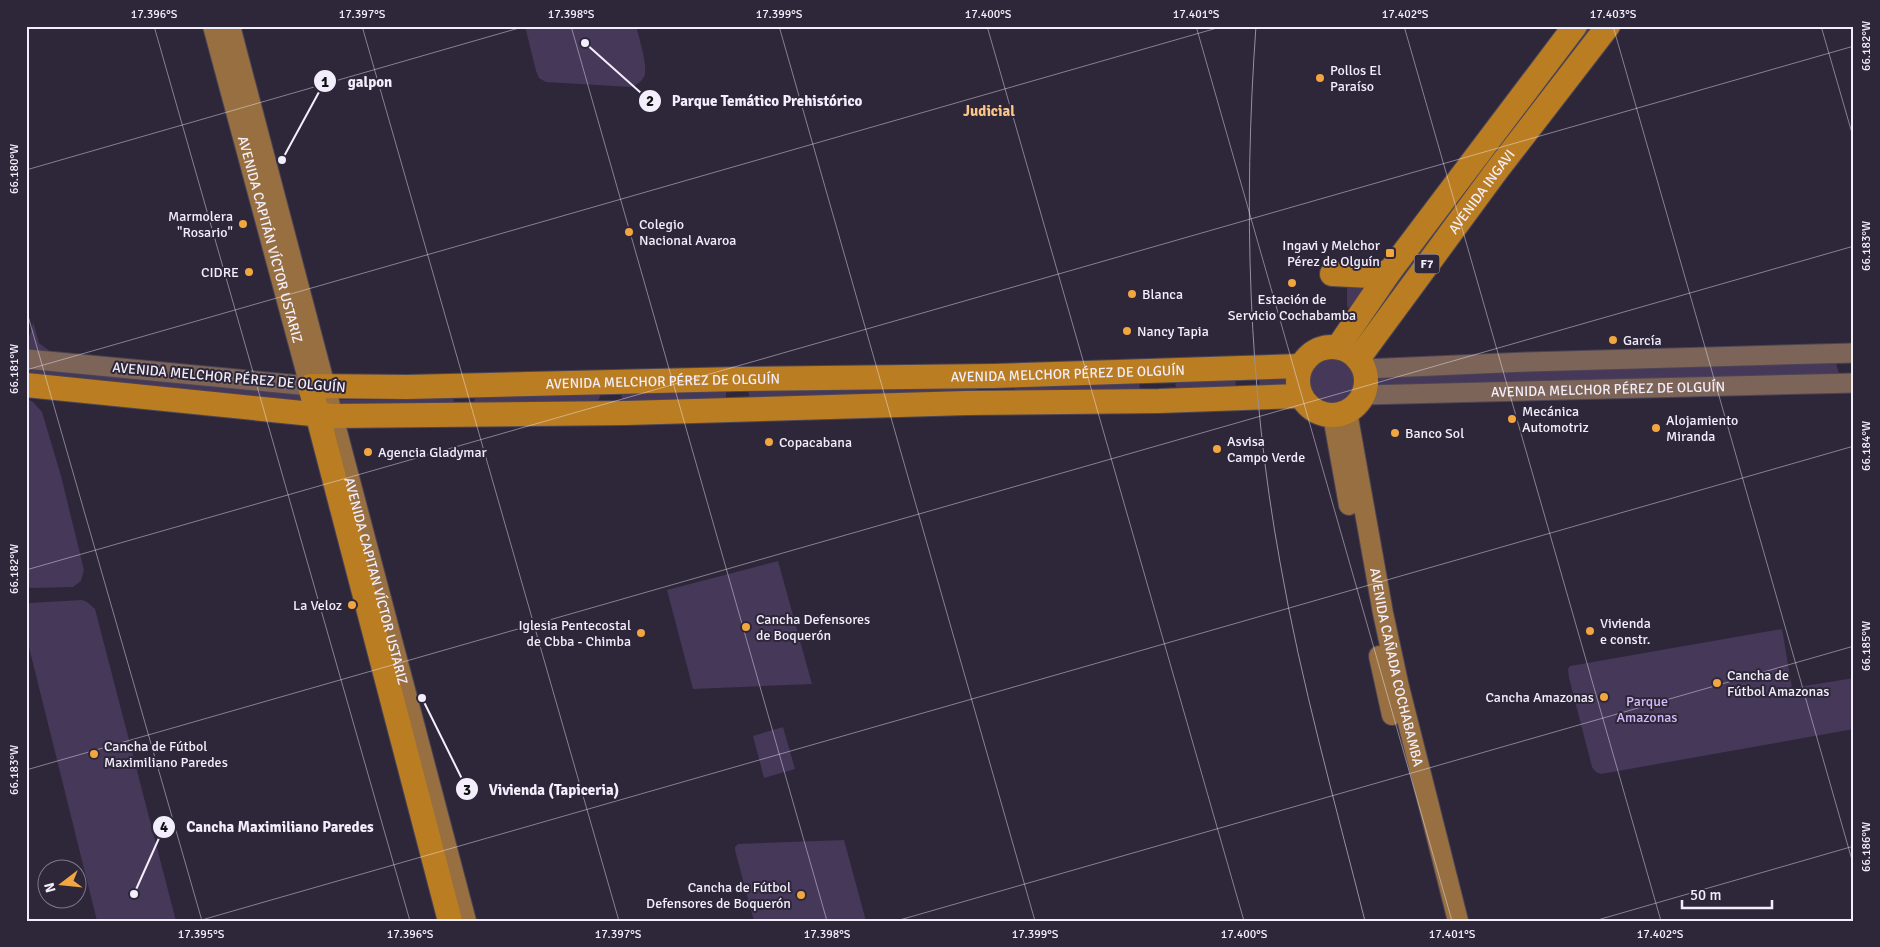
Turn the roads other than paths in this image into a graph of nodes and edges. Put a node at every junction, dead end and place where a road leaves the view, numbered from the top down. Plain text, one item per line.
1 (213, 26) edge
2 (230, 26) edge
3 (1575, 26) edge
4 (1608, 26) edge
5 (1390, 271) junction
6 (1332, 274) dead end
7 (1854, 353) edge
8 (26, 359) edge
9 (1353, 359) junction
10 (1301, 366) junction
11 (1854, 383) edge
12 (26, 386) edge
13 (317, 387) junction
14 (1363, 395) junction
15 (1301, 396) junction
16 (1340, 414) junction
17 (324, 415) junction
18 (326, 454) joint
19 (450, 921) edge
20 (466, 921) edge
21 (1445, 921) edge
22 (1458, 921) edge

1 - 13 main road, AVENIDA CAPITÁN VÍCTOR USTARIZ
2 - 13 main road, AVENIDA CAPITÁN VÍCTOR USTARIZ
3 - 5 highway, AVENIDA INGAVI
4 - 9 highway, AVENIDA INGAVI / F7
5 - 6 highway
5 - 9 highway, AVENIDA INGAVI
7 - 9 street, AVENIDA MELCHOR PÉREZ DE OLGUÍN
8 - 13 street, AVENIDA MELCHOR PÉREZ DE OLGUÍN
9 - 10 highway
9 - 14 highway
10 - 13 highway, AVENIDA MELCHOR PÉREZ DE OLGUÍN
10 - 15 highway
11 - 14 street, AVENIDA MELCHOR PÉREZ DE OLGUÍN
12 - 17 highway, AVENIDA MELCHOR PÉREZ DE OLGUÍN
13 - 17 highway, AVENIDA CAPITÁN VÍCTOR USTARIZ
14 - 16 highway
15 - 16 highway
15 - 17 highway, AVENIDA MELCHOR PÉREZ DE OLGUÍN
16 - 21 main road, AVENIDA CAÑADA COCHABAMBA
16 - 22 main road, AVENIDA CAÑADA COCHABAMBA
17 - 18 highway, AVENIDA CAPITÁN VÍCTOR USTARIZ
17 - 20 main road, AVENIDA CAPITAN VÍCTOR USTARIZ
18 - 19 highway, AVENIDA CAPITAN VÍCTOR USTARIZ

